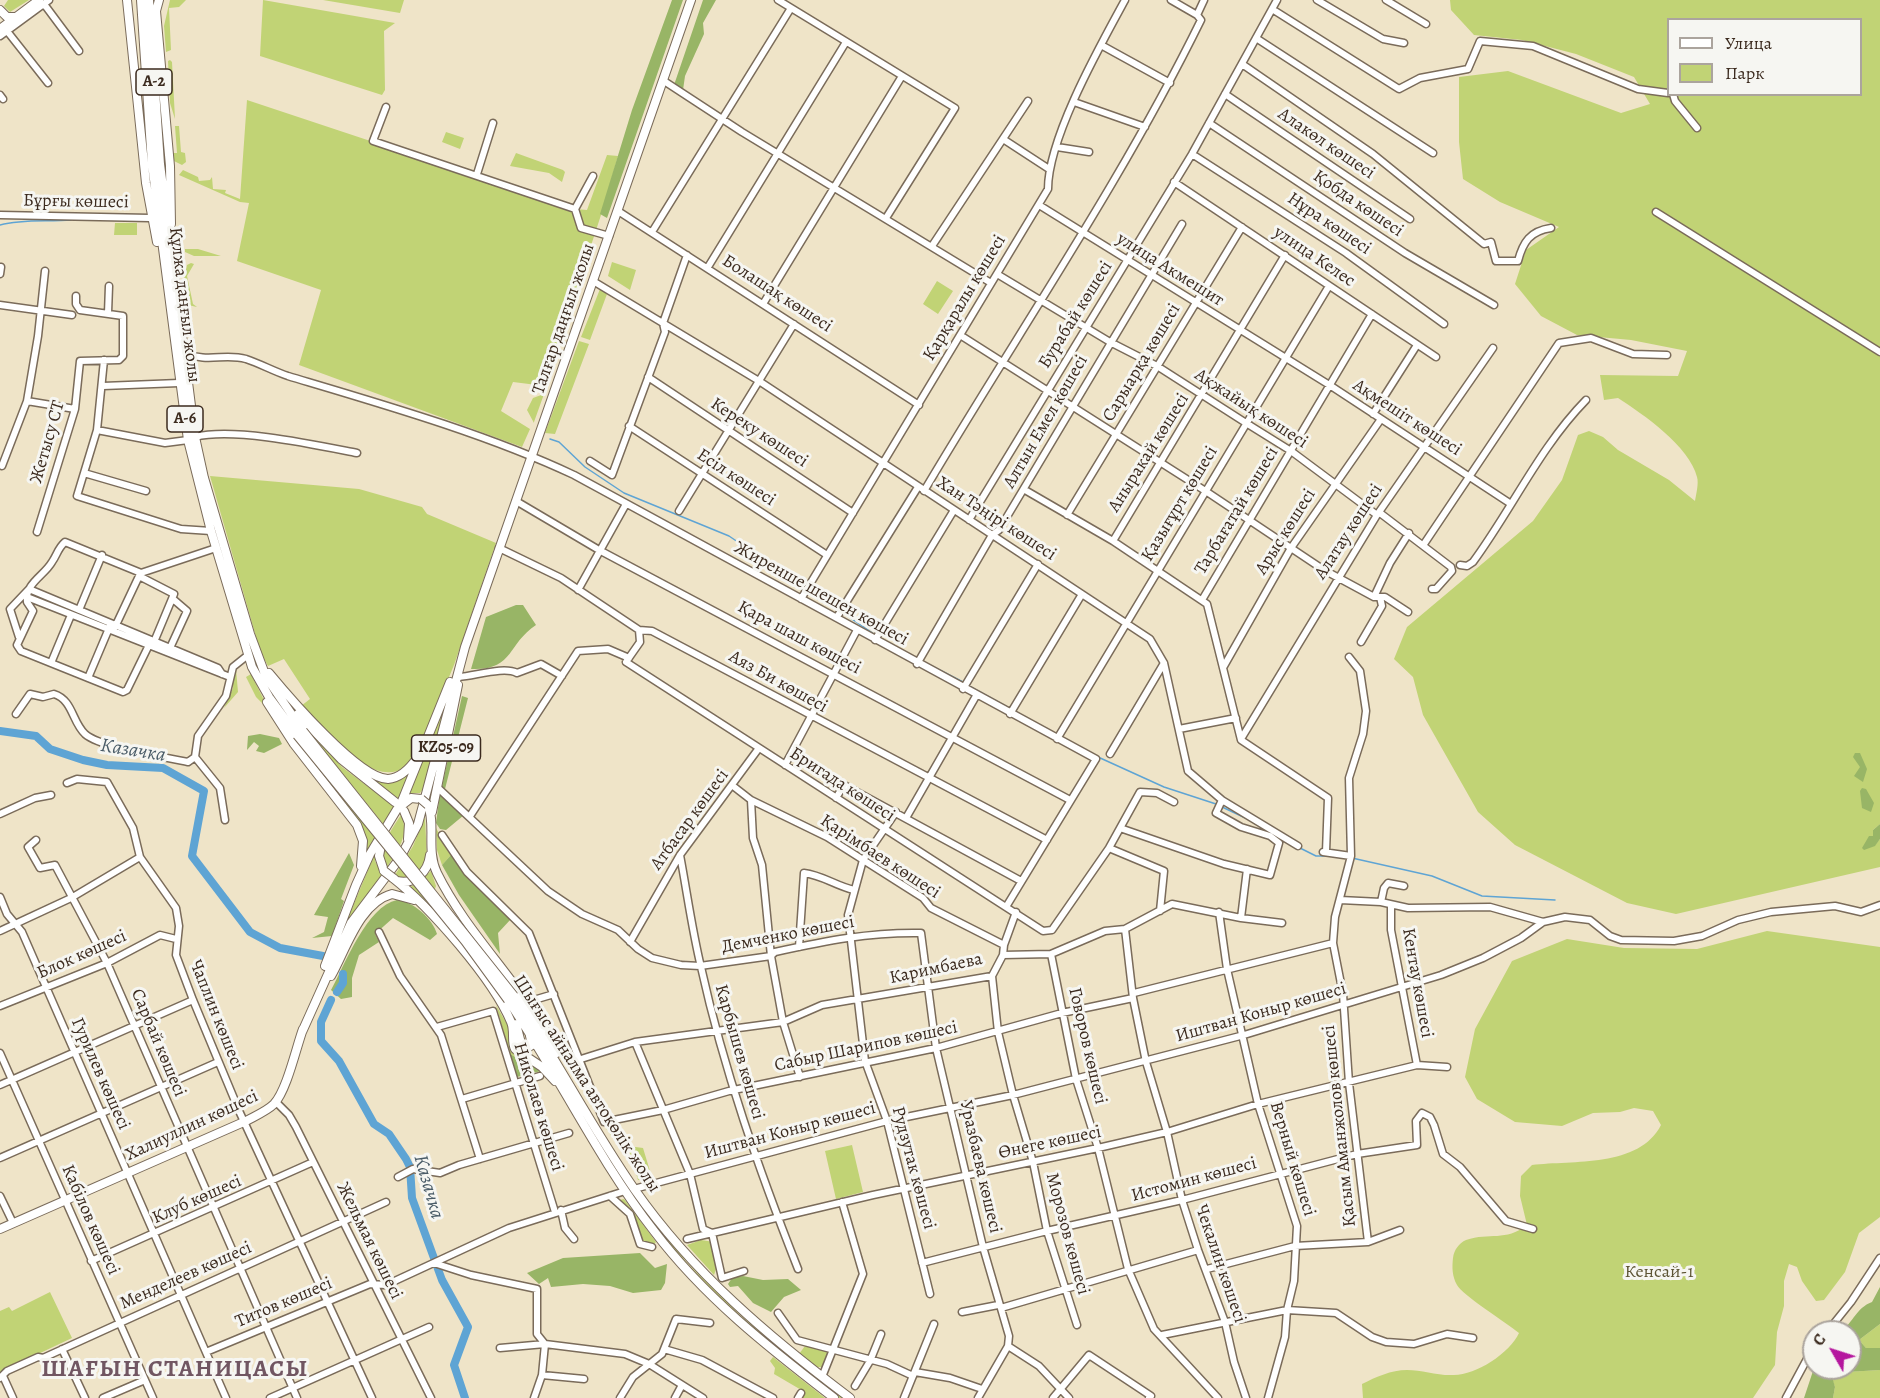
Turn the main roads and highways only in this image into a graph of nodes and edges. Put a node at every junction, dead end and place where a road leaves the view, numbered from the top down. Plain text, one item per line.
1 (141, 0) edge
2 (149, 0) edge
3 (157, 0) edge
4 (691, 0) edge
5 (44, 1) edge
6 (128, 2) edge
7 (0, 10) edge
8 (19, 15) junction
9 (3, 30) edge
10 (156, 164) junction
11 (168, 266) junction
12 (191, 438) junction
13 (465, 647) junction
14 (255, 649) junction
15 (252, 667) junction
16 (269, 673) junction
17 (300, 733) junction
18 (429, 736) junction
19 (398, 801) junction
20 (400, 811) junction
21 (430, 819) junction
22 (387, 828) junction
23 (431, 852) junction
24 (437, 872) junction
25 (391, 875) junction
26 (356, 885) junction
27 (423, 906) junction
28 (511, 998) junction
29 (315, 1002) junction
30 (527, 1028) junction
31 (302, 1032) junction
32 (568, 1079) junction
33 (575, 1109) junction
34 (0, 1229) edge
35 (834, 1398) edge
36 (850, 1398) edge

1 - 10 main road, Құлжа даңғыл жолы
2 - 10 main road, Құлжа даңғыл жолы / A-2
3 - 11 main road
4 - 13 main road, Талғар даңғыл жолы / KZ05-09
5 - 8 main road
6 - 11 main road
7 - 8 main road
8 - 9 main road
10 - 11 main road, Құлжа даңғыл жолы / A-6
11 - 12 main road, Құлжа даңғыл жолы / A-6
11 - 12 main road, Құлжа даңғыл жолы / A-6
12 - 14 main road, Құлжа даңғыл жолы / A-6
12 - 15 main road, Құлжа даңғыл жолы / A-6
13 - 18 main road, KZ05-09
13 - 21 main road, KZ05-09
13 - 25 main road
14 - 16 main road
14 - 17 main road, Құлжа даңғыл жолы / A-6
15 - 17 main road, Құлжа даңғыл жолы / A-6
15 - 26 main road
16 - 18 main road
16 - 19 main road
17 - 28 main road, Шығыс айналма автокөлік жолы / A-6, bridge
18 - 19 main road, KZ05-09
19 - 20 main road
20 - 21 main road
20 - 22 main road
20 - 25 main road
21 - 23 main road
22 - 25 main road
22 - 26 main road
23 - 24 main road
23 - 25 main road
24 - 30 main road
24 - 32 main road
25 - 27 main road
25 - 29 main road
26 - 31 main road, Халиуллин көшесі
27 - 29 main road
27 - 33 main road
28 - 30 main road, Шығыс айналма автокөлік жолы
28 - 32 main road, Шығыс айналма автокөлік жолы
29 - 31 main road
30 - 33 main road, Шығыс айналма автокөлік жолы
31 - 34 main road, Халиуллин көшесі
32 - 36 main road, Шығыс айналма автокөлік жолы
33 - 35 main road, Шығыс айналма автокөлік жолы

